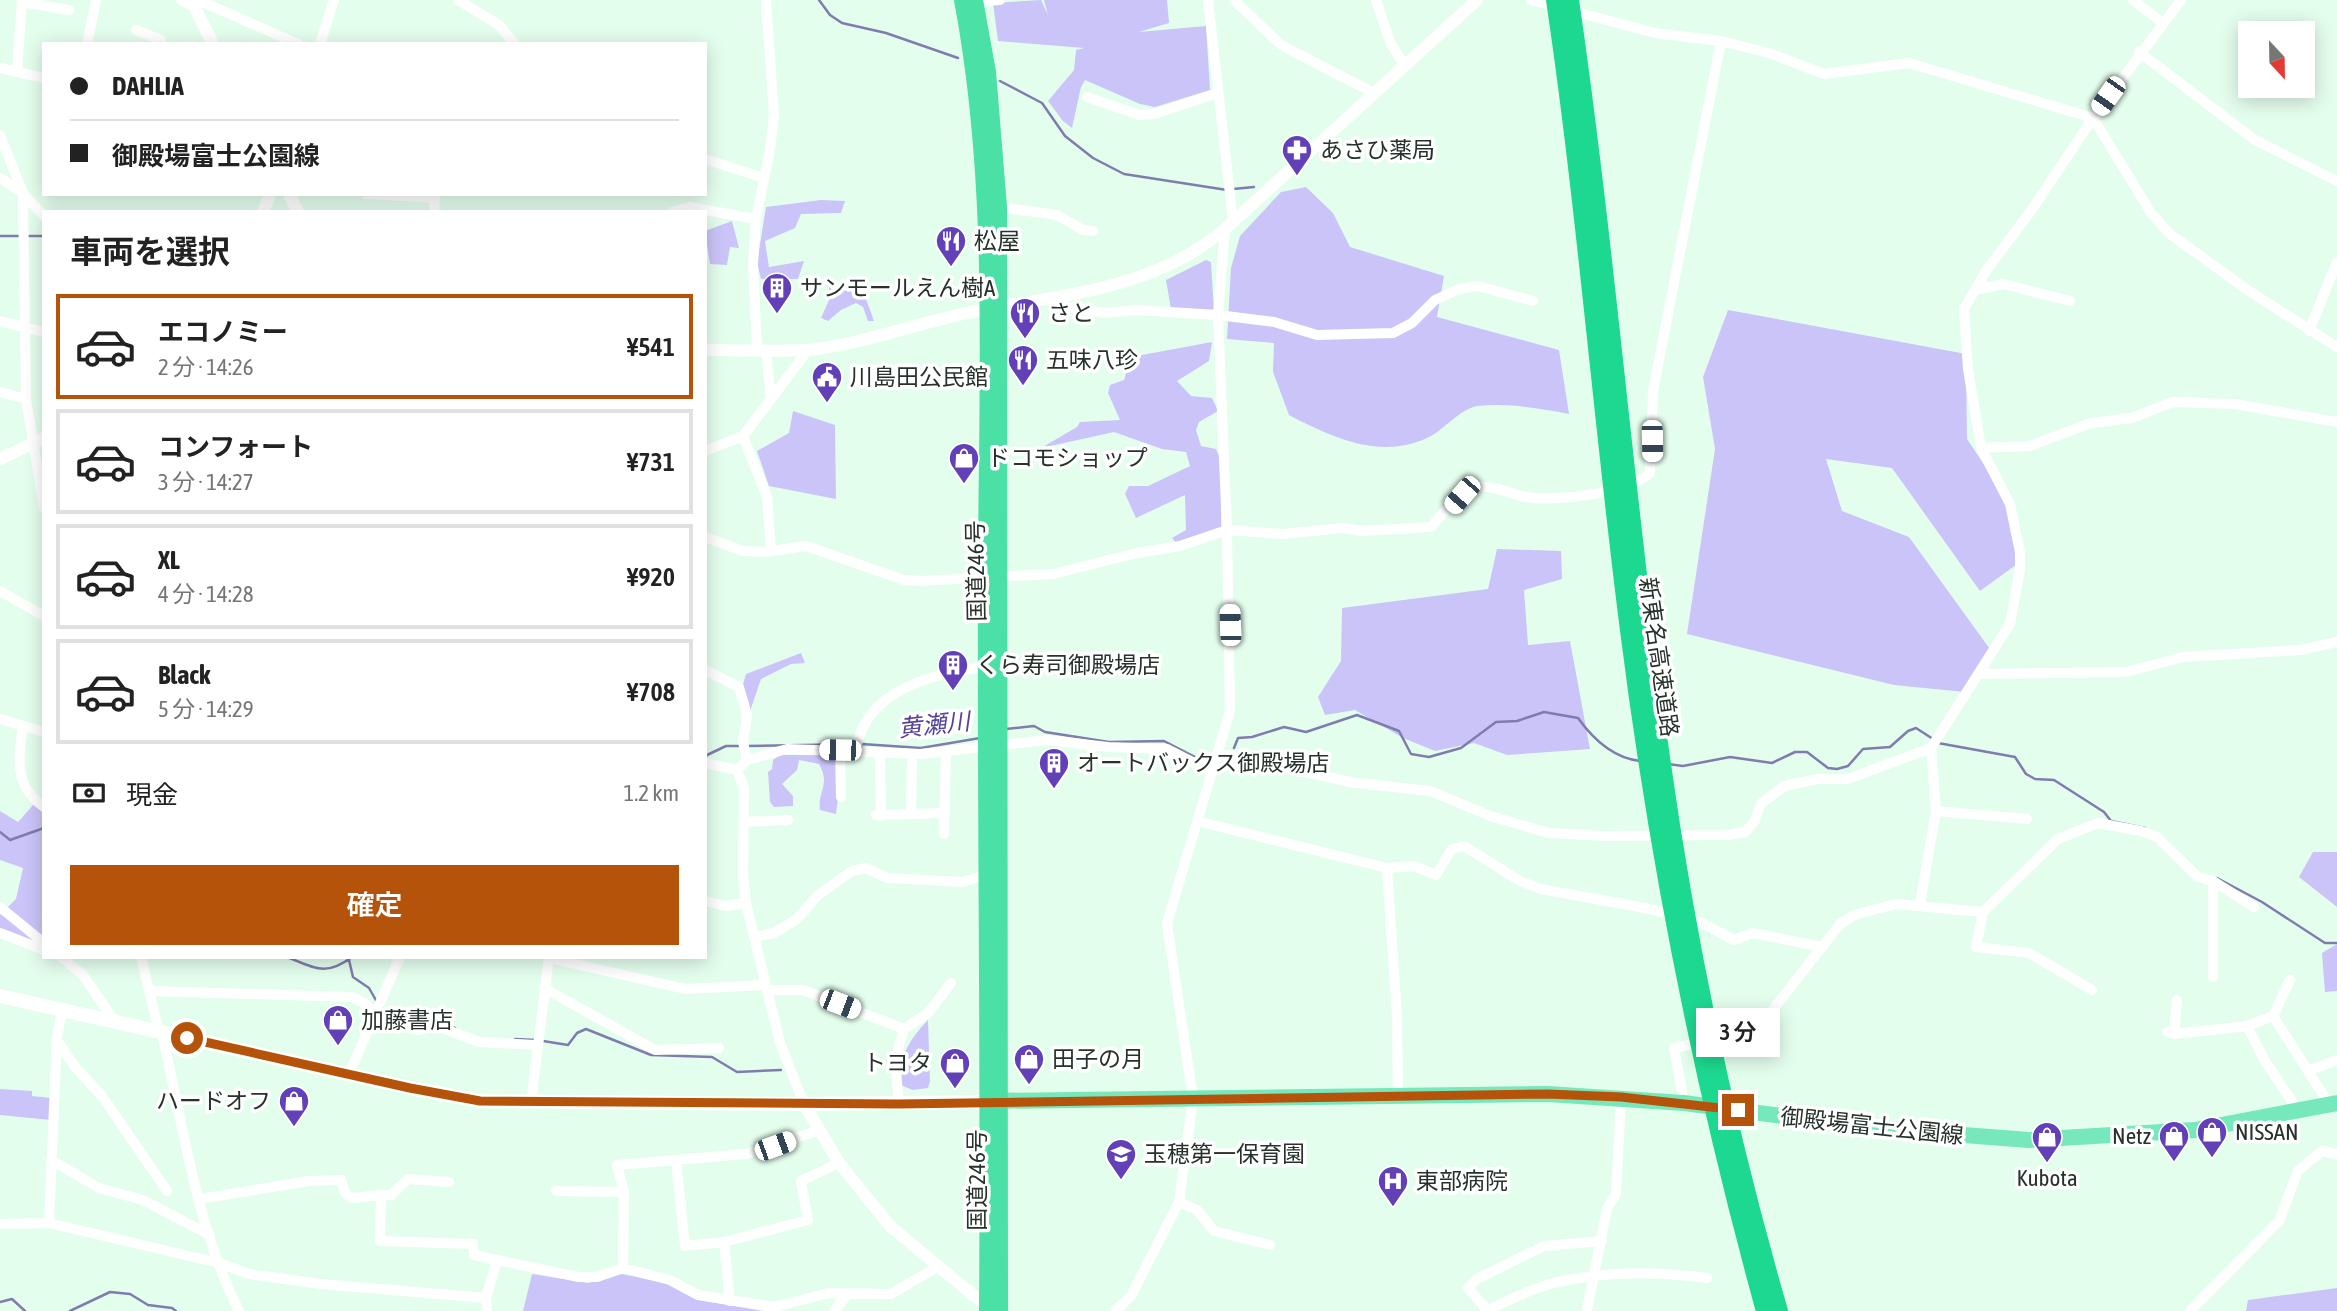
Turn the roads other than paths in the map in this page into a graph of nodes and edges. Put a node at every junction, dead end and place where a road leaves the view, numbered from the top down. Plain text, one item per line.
1 (96, 0) edge
2 (181, 0) edge
3 (334, 0) edge
4 (458, 0) edge
5 (766, 0) edge
6 (1000, 0) edge
7 (1208, 0) edge
8 (1234, 0) edge
9 (1376, 0) edge
10 (1477, 0) edge
11 (1531, 0) edge
12 (1555, 0) edge
13 (1570, 0) edge
14 (2133, 0) edge
15 (2181, 0) edge
16 (971, 1) edge
17 (195, 2) edge
18 (69, 10) dead end
19 (2163, 23) junction
20 (135, 30) dead end
21 (1721, 41) junction
22 (87, 42) edge
23 (160, 42) edge
24 (212, 42) edge
25 (293, 42) edge
26 (321, 42) edge
27 (513, 42) edge
28 (2139, 52) junction
29 (1404, 65) junction
30 (0, 68) edge
31 (17, 71) junction
32 (42, 77) edge
33 (1218, 93) junction
34 (1374, 93) junction
35 (1087, 97) dead end
36 (2093, 118) junction
37 (0, 135) edge
38 (707, 160) edge
39 (0, 178) edge
40 (765, 178) junction
41 (2337, 181) edge
42 (23, 193) junction
43 (999, 207) junction
44 (679, 210) edge
45 (706, 210) edge
46 (707, 210) edge
47 (42, 214) edge
48 (755, 219) junction
49 (1229, 225) junction
50 (1093, 231) dead end
51 (2337, 262) edge
52 (1975, 290) junction
53 (1061, 298) junction
54 (1533, 301) dead end
55 (2070, 302) dead end
56 (994, 308) junction
57 (1218, 315) junction
58 (0, 321) edge
59 (26, 328) junction
60 (2309, 331) junction
61 (42, 332) edge
62 (2337, 347) edge
63 (707, 350) edge
64 (761, 350) junction
65 (808, 350) junction
66 (0, 392) edge
67 (26, 398) junction
68 (771, 398) junction
69 (2337, 422) edge
70 (743, 436) junction
71 (38, 441) edge
72 (1981, 448) junction
73 (707, 450) edge
74 (0, 459) edge
75 (42, 486) edge
76 (1227, 530) junction
77 (707, 538) edge
78 (771, 549) junction
79 (993, 578) junction
80 (0, 591) edge
81 (42, 614) edge
82 (2337, 642) edge
83 (985, 667) junction
84 (707, 671) edge
85 (1981, 674) junction
86 (0, 719) edge
87 (23, 726) junction
88 (993, 728) junction
89 (42, 731) edge
90 (857, 746) junction
91 (1931, 748) junction
92 (840, 750) junction
93 (880, 752) junction
94 (946, 752) junction
95 (994, 752) junction
96 (1218, 753) junction
97 (746, 758) junction
98 (912, 762) dead end
99 (707, 763) edge
100 (737, 770) junction
101 (1212, 772) junction
102 (841, 797) dead end
103 (42, 806) edge
104 (1936, 811) junction
105 (945, 813) junction
106 (911, 814) junction
107 (2026, 819) dead end
108 (788, 820) dead end
109 (1198, 821) junction
110 (743, 822) junction
111 (944, 834) dead end
112 (1387, 867) junction
113 (988, 874) junction
114 (2213, 881) junction
115 (707, 901) edge
116 (746, 903) junction
117 (1920, 904) junction
118 (0, 907) edge
119 (2254, 907) dead end
120 (1983, 912) junction
121 (0, 933) edge
122 (754, 937) junction
123 (42, 941) edge
124 (1822, 947) junction
125 (42, 949) edge
126 (63, 959) edge
127 (141, 959) edge
128 (399, 959) edge
129 (549, 959) edge
130 (553, 959) edge
131 (2213, 977) dead end
132 (2290, 981) dead end
133 (951, 983) dead end
134 (767, 987) junction
135 (544, 988) junction
136 (2092, 990) dead end
137 (149, 991) junction
138 (1, 999) edge
139 (2177, 1000) dead end
140 (379, 1009) junction
141 (62, 1011) junction
142 (2273, 1016) junction
143 (115, 1023) junction
144 (2247, 1026) junction
145 (904, 1029) junction
146 (161, 1032) junction
147 (57, 1040) junction
148 (537, 1041) junction
149 (719, 1048) dead end
150 (2337, 1060) edge
151 (2308, 1071) junction
152 (349, 1074) junction
153 (1398, 1095) junction
154 (1621, 1097) junction
155 (1193, 1098) junction
156 (992, 1101) junction
157 (531, 1102) junction
158 (1684, 1103) junction
159 (2333, 1103) edge
160 (804, 1104) junction
161 (899, 1104) junction
162 (2299, 1112) junction
163 (820, 1130) junction
164 (2337, 1154) edge
165 (51, 1160) junction
166 (676, 1160) junction
167 (839, 1163) junction
168 (449, 1182) dead end
169 (167, 1191) dead end
170 (556, 1191) dead end
171 (624, 1192) junction
172 (381, 1195) junction
173 (200, 1199) junction
174 (1179, 1202) junction
175 (49, 1223) junction
176 (0, 1224) edge
177 (210, 1235) junction
178 (1602, 1241) junction
179 (724, 1242) junction
180 (1270, 1245) dead end
181 (497, 1260) junction
182 (219, 1263) junction
183 (939, 1266) junction
184 (623, 1268) junction
185 (1595, 1275) junction
186 (1707, 1278) dead end
187 (848, 1294) junction
188 (486, 1298) junction
189 (730, 1301) junction
190 (992, 1310) edge
191 (1486, 1310) edge
192 (1587, 1310) edge
193 (239, 1311) edge
194 (487, 1311) edge
195 (834, 1311) edge
196 (1115, 1311) edge
197 (1765, 1311) edge
198 (1779, 1311) edge
199 (2190, 1311) edge

1 - 22 street
2 - 17 street
3 - 26 street
4 - 27 street
5 - 40 street
6 - 16 street
7 - 33 street
8 - 34 street
9 - 29 street
10 - 29 street
11 - 21 street
12 - 197 highway, 新東名高速道路
13 - 198 highway, 新東名高速道路
14 - 19 street
15 - 19 street
16 - 43 highway, 国道246号
16 - 56 highway, 国道246号
17 - 24 street
17 - 25 street
18 - 31 street
19 - 28 street
20 - 23 street
21 - 36 street
21 - 76 street
28 - 36 street
28 - 41 street
29 - 34 street
30 - 31 street
31 - 32 street
33 - 35 street
33 - 49 street
34 - 49 street
36 - 52 street
36 - 60 street
37 - 42 street
38 - 40 street
39 - 42 street
40 - 48 street
42 - 47 street
42 - 59 street
43 - 50 street
43 - 56 highway, 国道246号
44 - 45 street
46 - 48 street
48 - 64 street
49 - 53 street
49 - 57 street
51 - 60 street
52 - 55 street
52 - 72 street
53 - 56 street
53 - 57 street
54 - 57 street
56 - 65 street
56 - 79 highway, 国道246号
57 - 76 street
58 - 59 street
59 - 61 street
59 - 67 street
60 - 62 street
63 - 64 street
64 - 65 street
64 - 68 street
65 - 68 street
66 - 67 street
67 - 71 street
68 - 70 street
69 - 72 street
70 - 73 street
70 - 78 street
71 - 74 street
71 - 75 street
72 - 85 street
76 - 79 street
76 - 96 street
77 - 78 street
78 - 79 street
79 - 83 highway, 国道246号
79 - 88 highway, 国道246号
80 - 81 street
82 - 85 street
83 - 88 highway, 国道246号
83 - 90 street
84 - 97 street
85 - 91 street
86 - 87 street
87 - 89 street
87 - 103 street
88 - 95 highway, 国道246号
90 - 92 street
90 - 93 street
91 - 96 street
91 - 104 street
92 - 97 street
92 - 102 street
93 - 94 street
93 - 106 street
94 - 101 street
94 - 105 street
95 - 113 highway, 国道246号
95 - 156 highway, 国道246号
96 - 101 street
97 - 100 street
98 - 106 street
99 - 100 street
100 - 110 street
101 - 109 street
104 - 107 street
104 - 117 street
105 - 106 street
105 - 111 street
108 - 110 street
109 - 112 street
109 - 155 street
110 - 116 street
112 - 124 street
112 - 153 street
113 - 122 street
113 - 156 highway, 国道246号
114 - 119 street
114 - 120 street
114 - 131 street
115 - 116 street
116 - 122 street
117 - 120 street
117 - 124 street
118 - 123 street
120 - 136 street
121 - 125 street
122 - 134 street
124 - 158 street
126 - 143 street
127 - 137 street
128 - 140 street
129 - 135 street
130 - 134 street
132 - 142 street
133 - 145 street
134 - 145 street
134 - 160 street
135 - 148 street
135 - 149 street
137 - 140 street
137 - 146 street
138 - 141 main road
139 - 144 street
140 - 148 street
140 - 152 street
141 - 143 main road
141 - 147 street
142 - 144 street
142 - 151 street
143 - 146 main road
144 - 162 street
145 - 161 street
146 - 152 main road
146 - 173 street
147 - 165 street
147 - 169 street
148 - 157 street
150 - 151 street
151 - 159 street
152 - 157 main road
153 - 154 main road, 御殿場富士公園線
153 - 155 main road, 御殿場富士公園線
154 - 158 main road, 御殿場富士公園線
154 - 178 street
155 - 156 main road, 御殿場富士公園線
155 - 174 street
156 - 161 main road
156 - 190 highway, 国道246号
157 - 160 main road
158 - 162 main road, 御殿場富士公園線
159 - 162 main road, 御殿場富士公園線
160 - 161 main road
160 - 163 street
163 - 166 street
163 - 167 street
164 - 199 street
165 - 175 street
165 - 177 street
166 - 171 street
166 - 179 street
167 - 179 street
167 - 183 street
168 - 172 street
170 - 171 street
171 - 184 street
172 - 173 street
172 - 181 street
173 - 177 street
174 - 180 street
174 - 196 street
175 - 176 street
175 - 182 street
177 - 182 street
178 - 185 street
178 - 191 street
179 - 189 street
181 - 184 street
181 - 188 street
182 - 188 street
182 - 193 street
183 - 187 street
183 - 190 street
184 - 189 street
185 - 186 street
185 - 191 street
185 - 192 street
187 - 189 street
187 - 195 street
188 - 194 street

